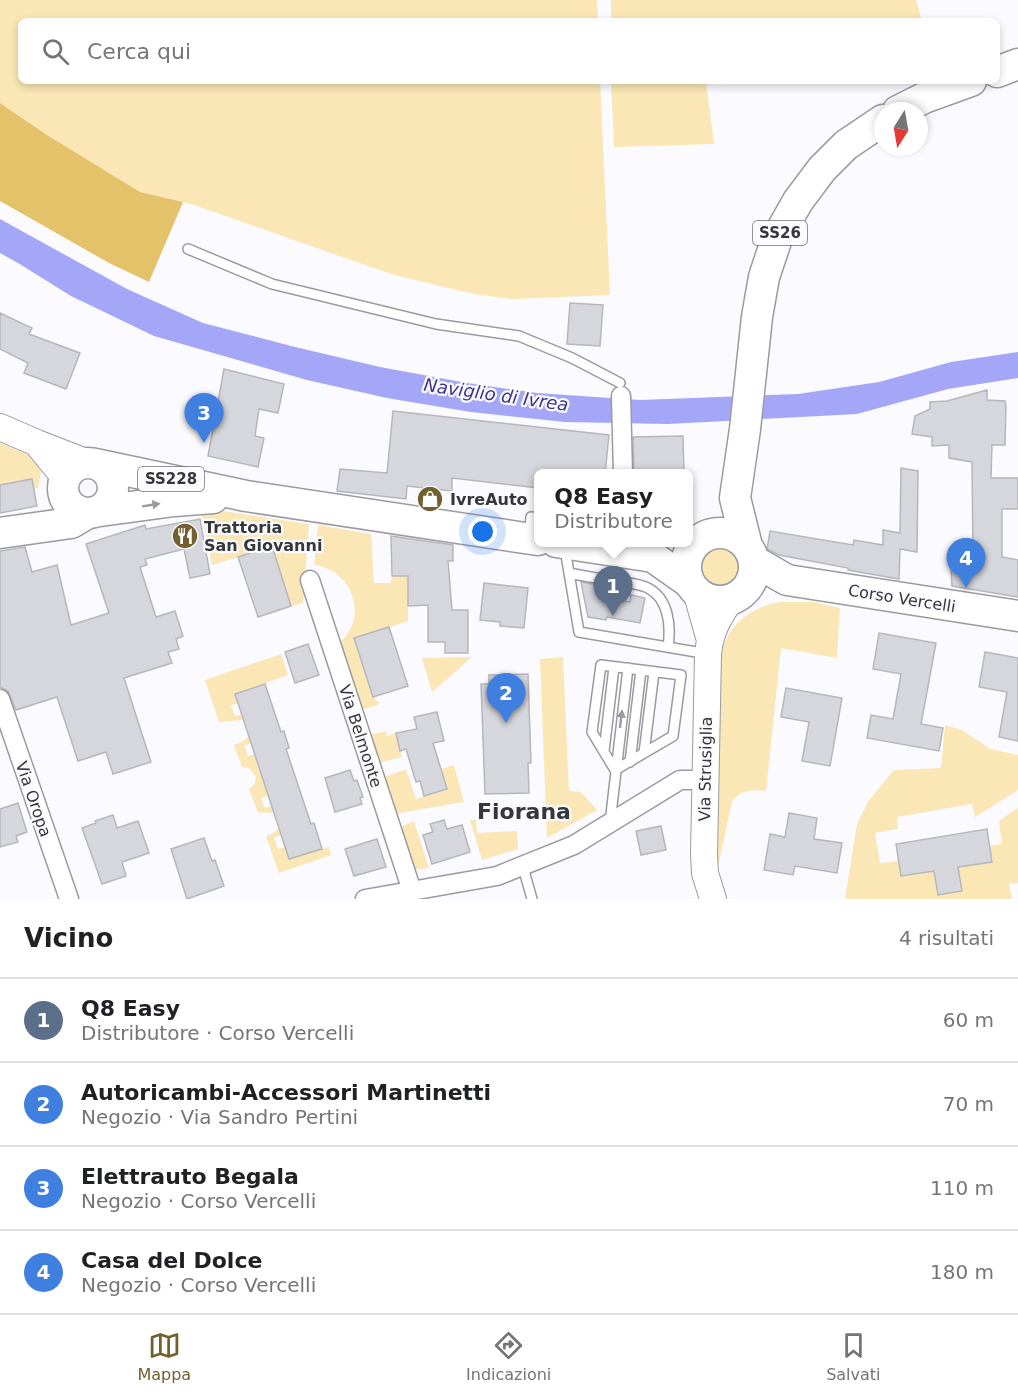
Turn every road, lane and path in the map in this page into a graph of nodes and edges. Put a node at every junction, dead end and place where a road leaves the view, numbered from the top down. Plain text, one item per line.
1 (1018, 64) edge
2 (1000, 71) edge
3 (963, 84) edge
4 (916, 102) edge
5 (874, 126) edge
6 (188, 249) dead end
7 (620, 389) joint
8 (0, 427) edge
9 (37, 443) junction
10 (93, 464) junction
11 (623, 469) edge
12 (64, 485) junction
13 (246, 496) junction
14 (735, 498) junction
15 (90, 512) junction
16 (36, 527) junction
17 (0, 533) edge
18 (534, 535) edge
19 (701, 539) junction
20 (693, 541) edge
21 (552, 547) edge
22 (584, 547) edge
23 (668, 547) edge
24 (750, 553) junction
25 (622, 558) edge
26 (569, 573) junction
27 (310, 580) dead end
28 (787, 580) junction
29 (693, 587) junction
30 (735, 597) junction
31 (1018, 616) edge
32 (708, 645) junction
33 (668, 647) junction
34 (614, 666) junction
35 (627, 668) junction
36 (641, 670) junction
37 (654, 672) junction
38 (0, 699) edge
39 (604, 751) junction
40 (644, 753) junction
41 (630, 762) junction
42 (615, 770) junction
43 (705, 780) junction
44 (610, 823) junction
45 (523, 867) junction
46 (412, 891) junction
47 (69, 899) edge
48 (365, 899) edge
49 (532, 899) edge
50 (713, 899) edge

1 - 2 main road
3 - 4 main road
5 - 14 main road, SS26
6 - 7 lane
7 - 11 street
8 - 9 main road
9 - 10 main road
9 - 12 main road
10 - 12 main road
10 - 13 main road, SS228
10 - 15 main road
12 - 15 main road
12 - 16 main road
15 -> 13 main road, SS228
13 - 18 main road, SS228
14 - 19 main road, SS26
14 - 24 main road, SS26
15 - 16 main road, SS228
16 - 17 main road, SS228
19 - 20 main road, SS228
19 - 24 main road
19 - 29 main road
21 - 26 lane
22 - 25 main road, SS228
23 - 25 main road, SS228
24 - 28 main road, Corso Vercelli
24 - 30 main road
25 - 26 lane
25 - 29 main road, SS228
25 - 33 lane
26 - 33 lane
27 - 46 street, Via Belmonte
28 - 30 main road, Corso Vercelli
28 - 31 main road, Corso Vercelli
29 - 30 main road
29 - 32 main road, Via Strusiglia
30 - 32 main road, Via Strusiglia
32 - 33 lane
32 - 43 main road, Via Strusiglia
34 - 35 lane
34 - 39 lane
34 - 39 lane
35 - 36 lane
42 -> 35 lane
36 - 37 lane
36 - 41 lane
37 - 40 lane
37 - 40 lane
38 - 47 street, Via Oropa
39 - 42 lane
40 - 41 lane
41 - 42 lane
42 - 44 lane
43 - 44 street
43 - 50 main road, Via Strusiglia
44 - 45 street
45 - 46 street
45 - 49 lane
46 - 48 street

